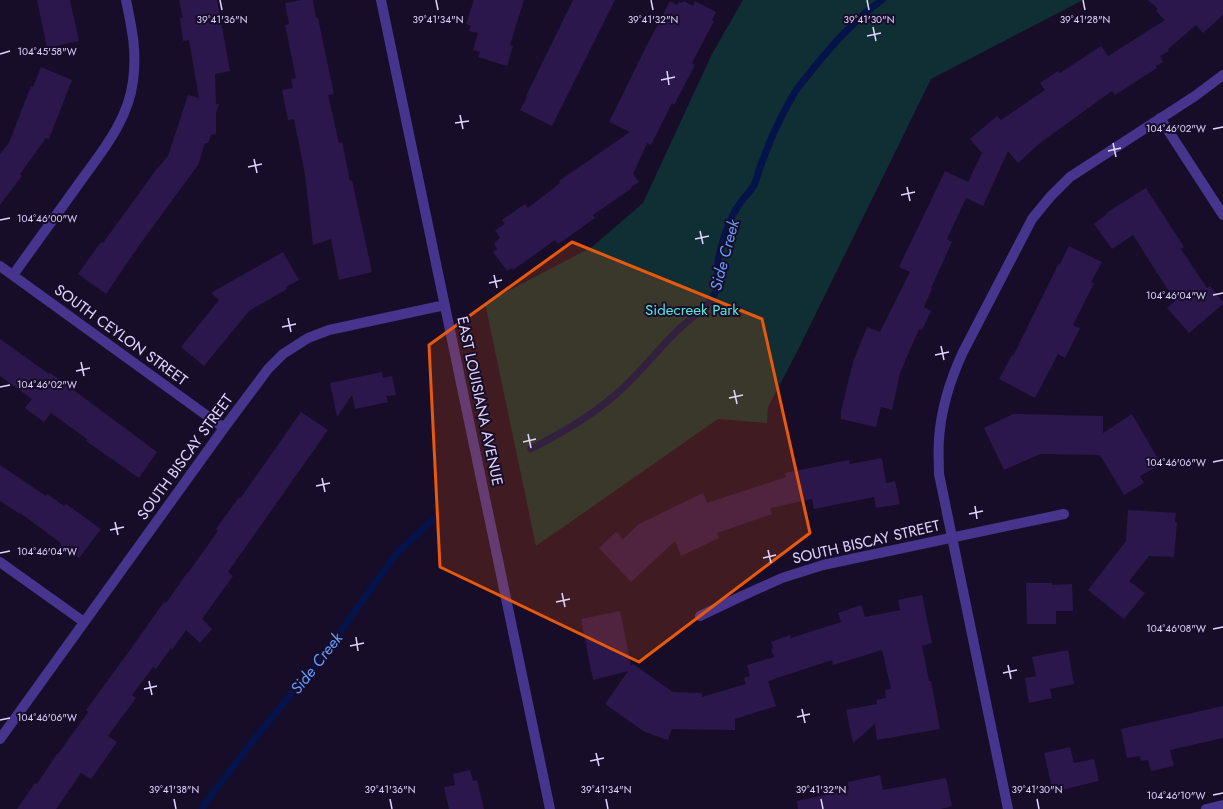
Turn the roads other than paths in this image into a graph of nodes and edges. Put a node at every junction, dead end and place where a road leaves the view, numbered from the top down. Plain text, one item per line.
1 (126, 0) edge
2 (381, 0) edge
3 (1223, 75) edge
4 (1160, 118) junction
5 (1223, 215) edge
6 (0, 266) edge
7 (13, 275) junction
8 (445, 305) junction
9 (224, 428) junction
10 (1064, 514) dead end
11 (952, 537) junction
12 (0, 562) edge
13 (700, 616) dead end
14 (84, 622) junction
15 (0, 739) edge
16 (1223, 806) edge
17 (550, 809) edge
18 (1008, 809) edge
19 (1206, 809) edge

1 - 7 street
2 - 8 street, EAST LOUISIANA AVENUE
3 - 4 street
4 - 5 street
4 - 11 street
6 - 7 street, SOUTH CEYLON STREET
7 - 9 street, SOUTH CEYLON STREET
8 - 9 street, SOUTH BISCAY STREET
8 - 17 street, EAST LOUISIANA AVENUE
9 - 14 street, SOUTH BISCAY STREET
10 - 11 street, SOUTH BISCAY STREET
11 - 13 street, SOUTH BISCAY STREET
11 - 18 street
12 - 14 street
14 - 15 street, SOUTH BISCAY STREET
16 - 19 street

